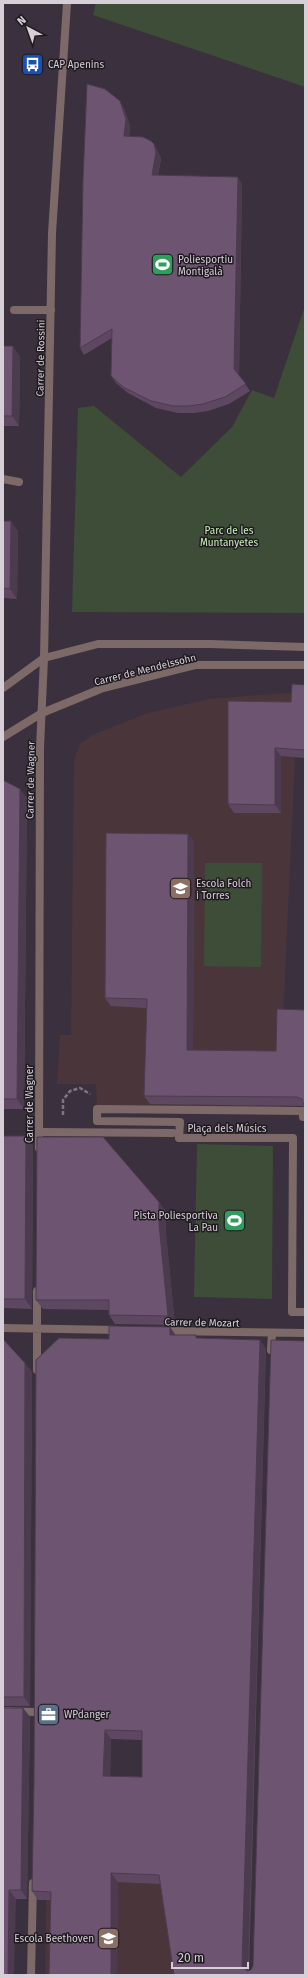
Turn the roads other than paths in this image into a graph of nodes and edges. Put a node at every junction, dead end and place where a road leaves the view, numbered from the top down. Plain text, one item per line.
1 (67, 3) edge
2 (14, 310) dead end
3 (51, 310) junction
4 (3, 479) edge
5 (19, 482) dead end
6 (305, 647) edge
7 (44, 658) junction
8 (305, 665) edge
9 (3, 688) edge
10 (42, 713) junction
11 (3, 737) edge
12 (305, 1117) edge
13 (39, 1132) junction
14 (173, 1133) dead end
15 (39, 1156) edge
16 (37, 1280) edge
17 (305, 1312) edge
18 (3, 1328) edge
19 (37, 1329) junction
20 (128, 1330) edge
21 (152, 1331) edge
22 (272, 1333) junction
23 (305, 1333) edge
24 (271, 1357) edge
25 (37, 1376) edge
26 (3, 1711) edge
27 (35, 1712) edge
28 (34, 1872) edge
29 (31, 1975) edge

1 - 3 street, Carrer de Rossini
2 - 3 street
3 - 7 street, Carrer de Rossini
4 - 5 street
6 - 7 street, Carrer de Mendelssohn
7 - 9 street
7 - 10 street, Carrer de Rossini
8 - 10 street, Carrer de Mendelssohn
10 - 11 street, Carrer de Mendelssohn
10 - 13 street, Carrer de Wagner
12 - 17 street, Plaça dels Músics
13 - 14 street
13 - 15 street, Carrer de Wagner
16 - 19 street
18 - 19 street
19 - 20 street
19 - 25 street
21 - 22 street, Carrer de Mozart
22 - 23 street, Carrer de Mozart
22 - 24 street
26 - 27 street
28 - 29 street

